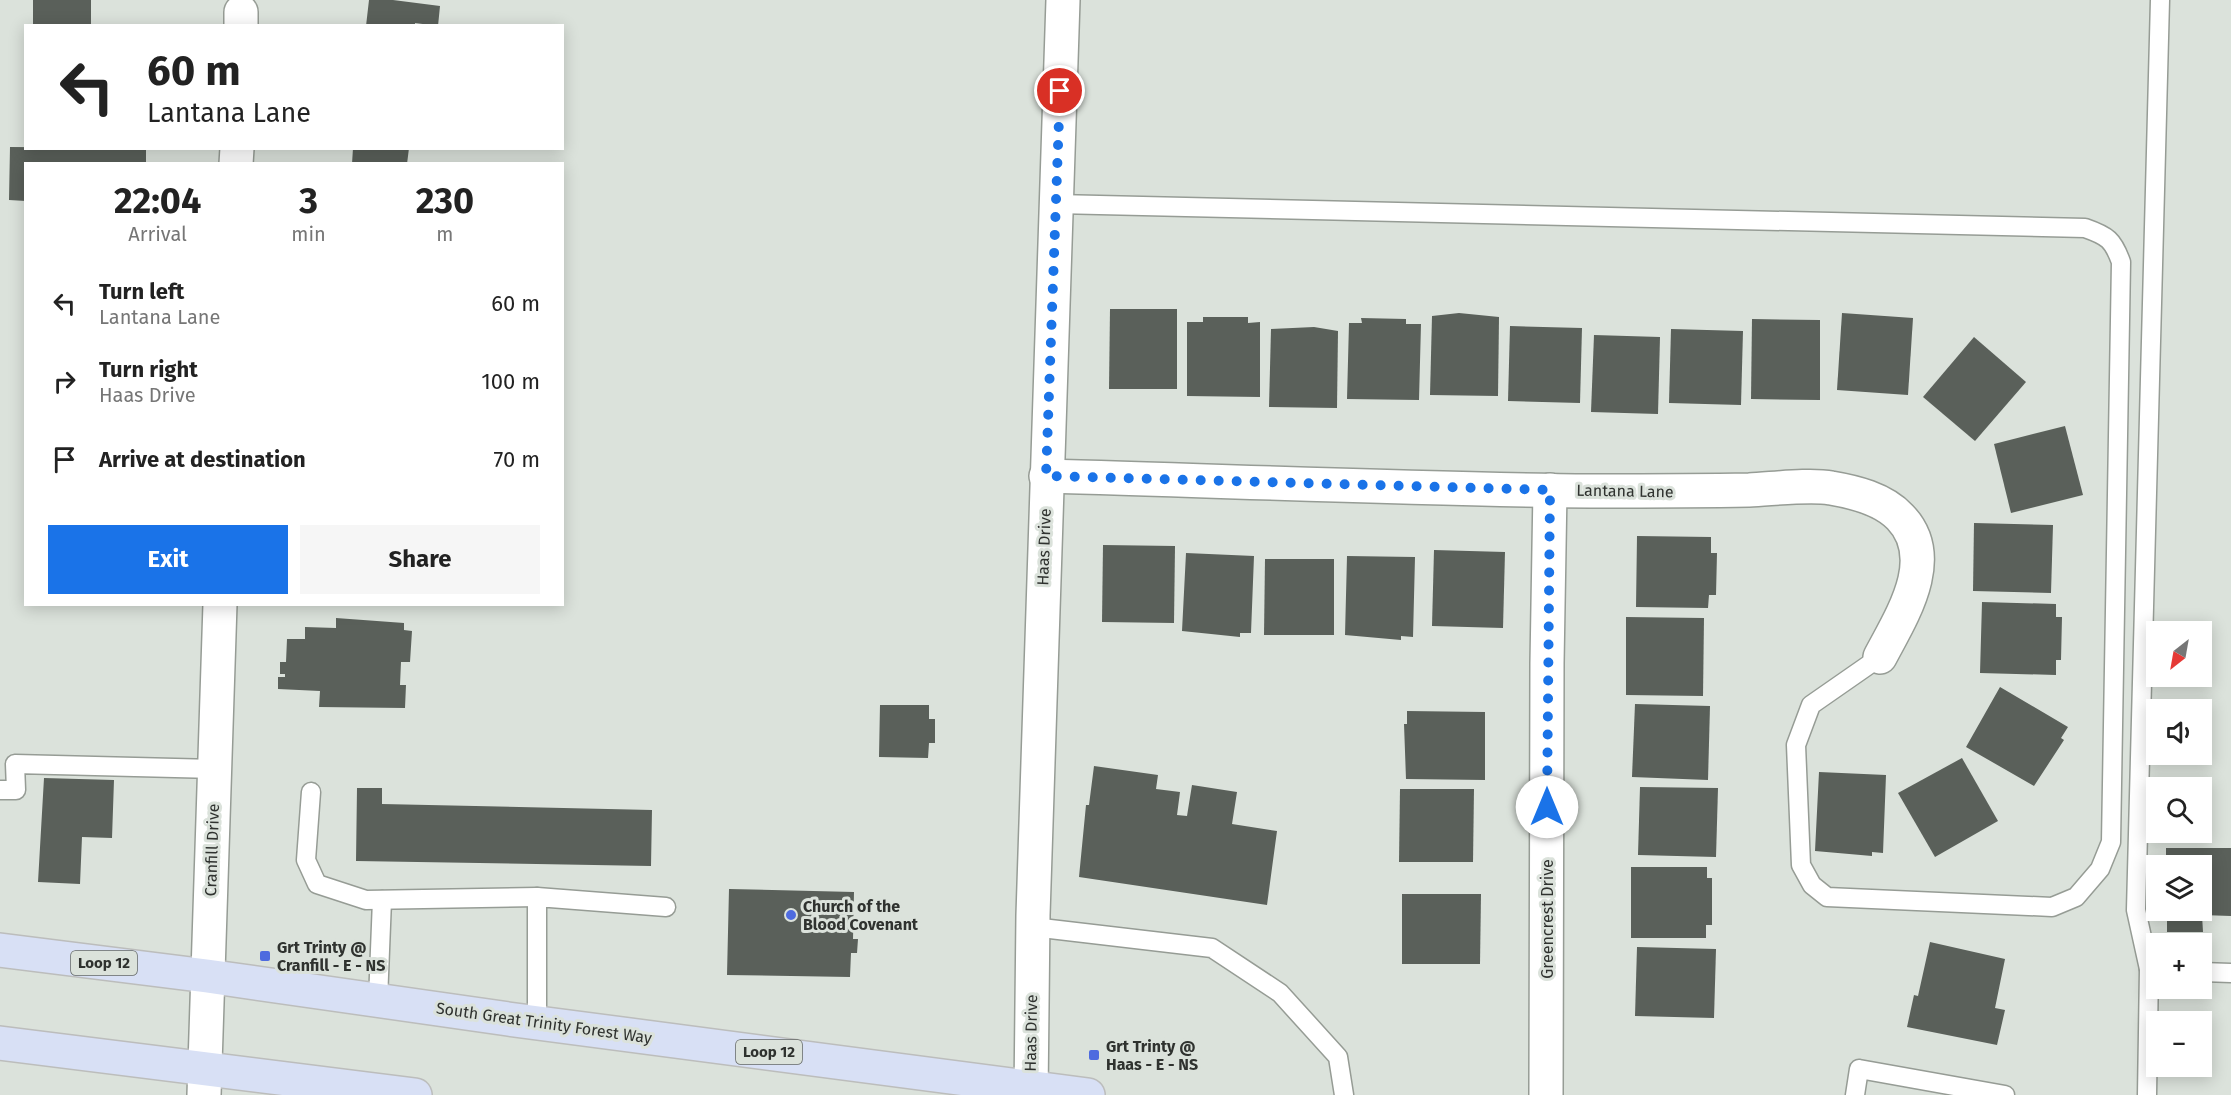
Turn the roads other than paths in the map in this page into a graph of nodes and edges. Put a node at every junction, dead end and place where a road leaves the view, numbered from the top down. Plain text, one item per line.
1 (1063, 0) edge
2 (2160, 0) edge
3 (1056, 204) junction
4 (1046, 476) junction
5 (1550, 490) junction
6 (220, 606) edge
7 (1880, 657) joint
8 (215, 768) junction
9 (0, 790) edge
10 (311, 792) dead end
11 (537, 897) junction
12 (382, 900) junction
13 (666, 907) dead end
14 (1033, 927) junction
15 (2146, 945) edge
16 (0, 950) edge
17 (2212, 972) edge
18 (2231, 973) edge
19 (207, 976) junction
20 (2152, 999) edge
21 (378, 1000) junction
22 (537, 1022) junction
23 (0, 1043) edge
24 (204, 1082) edge
25 (1030, 1091) edge
26 (415, 1095) edge
27 (1088, 1095) edge
28 (1344, 1095) edge
29 (1546, 1095) edge
30 (1855, 1095) edge
31 (2005, 1095) edge
32 (2147, 1095) edge

1 - 3 street, Haas Drive
2 - 15 lane
3 - 4 street, Haas Drive
3 - 7 lane
4 - 5 street, Lantana Lane
4 - 14 street, Haas Drive
5 - 7 street, Lantana Lane
5 - 29 street, Greencrest Drive
6 - 8 street, Cranfill Drive
8 - 9 lane
8 - 19 street, Cranfill Drive
10 - 12 lane
11 - 12 lane
11 - 13 lane
11 - 22 lane
12 - 21 lane
14 - 25 street, Haas Drive
14 - 28 lane
16 - 19 main road, South Great Trinity Forest Way / Loop 12
17 - 18 lane
19 - 21 main road, South Great Trinity Forest Way / Loop 12
19 - 24 street, Cranfill Drive
20 - 32 lane
21 - 22 main road, South Great Trinity Forest Way / Loop 12
22 - 25 main road, South Great Trinity Forest Way / Loop 12
23 - 24 main road
24 - 26 main road
25 - 27 main road, South Great Trinity Forest Way / Loop 12
30 - 31 lane

